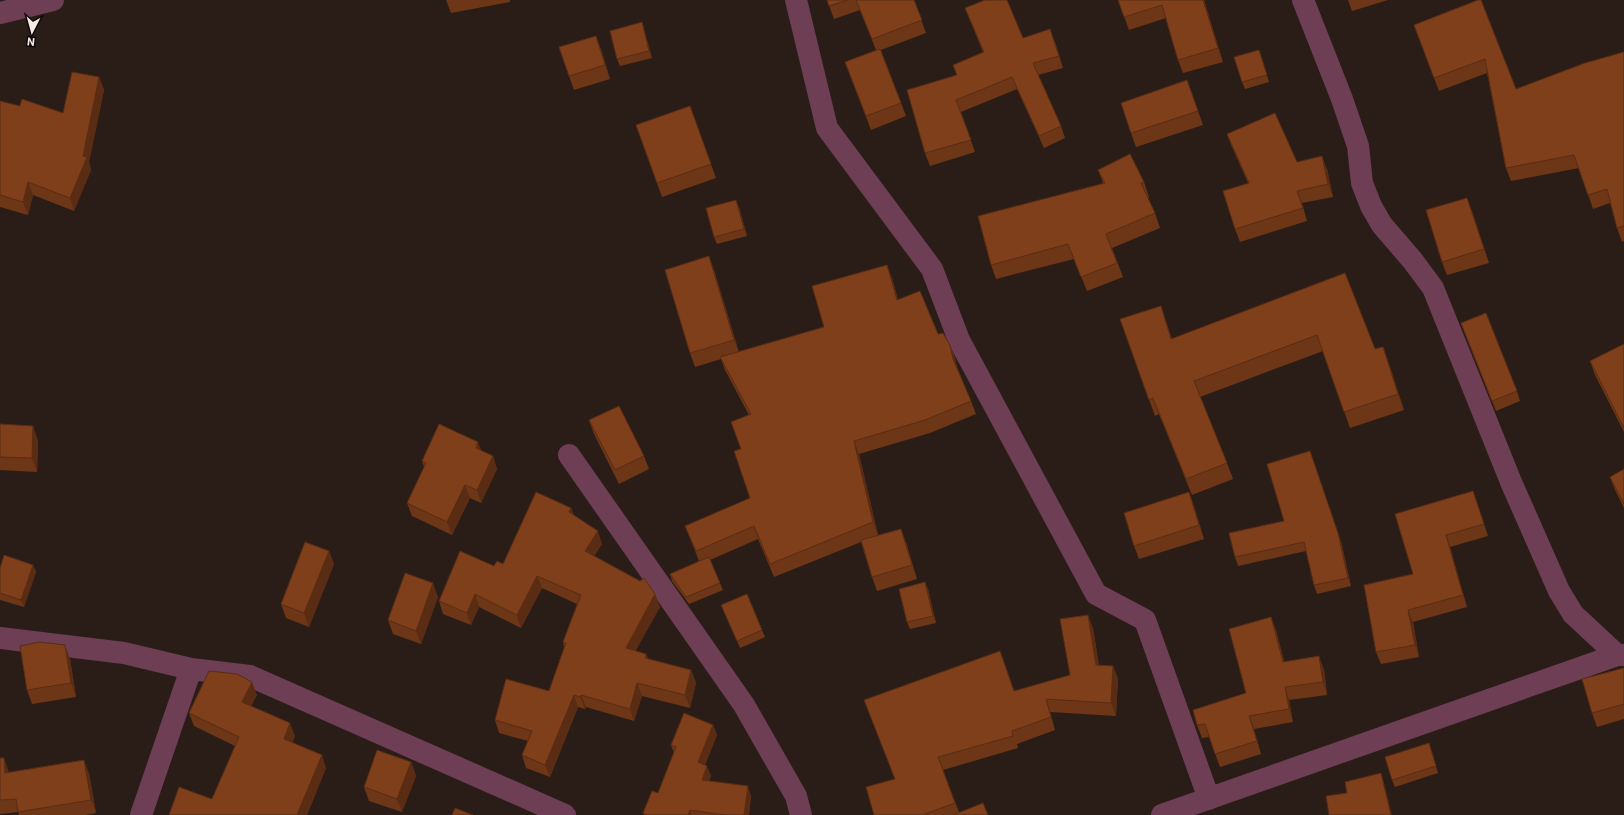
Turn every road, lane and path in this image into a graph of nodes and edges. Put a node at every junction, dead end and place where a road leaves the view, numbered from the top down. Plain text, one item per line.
1 (53, 0) edge
2 (796, 0) edge
3 (1302, 0) edge
4 (0, 13) edge
5 (569, 455) dead end
6 (0, 638) edge
7 (1621, 655) edge
8 (191, 669) junction
9 (1209, 799) junction
10 (141, 815) edge
11 (565, 815) edge
12 (801, 815) edge
13 (1162, 815) edge

1 - 4 street
2 - 9 street
3 - 7 street
5 - 12 street
6 - 8 street
7 - 9 street
8 - 10 street
8 - 11 street
9 - 13 street

